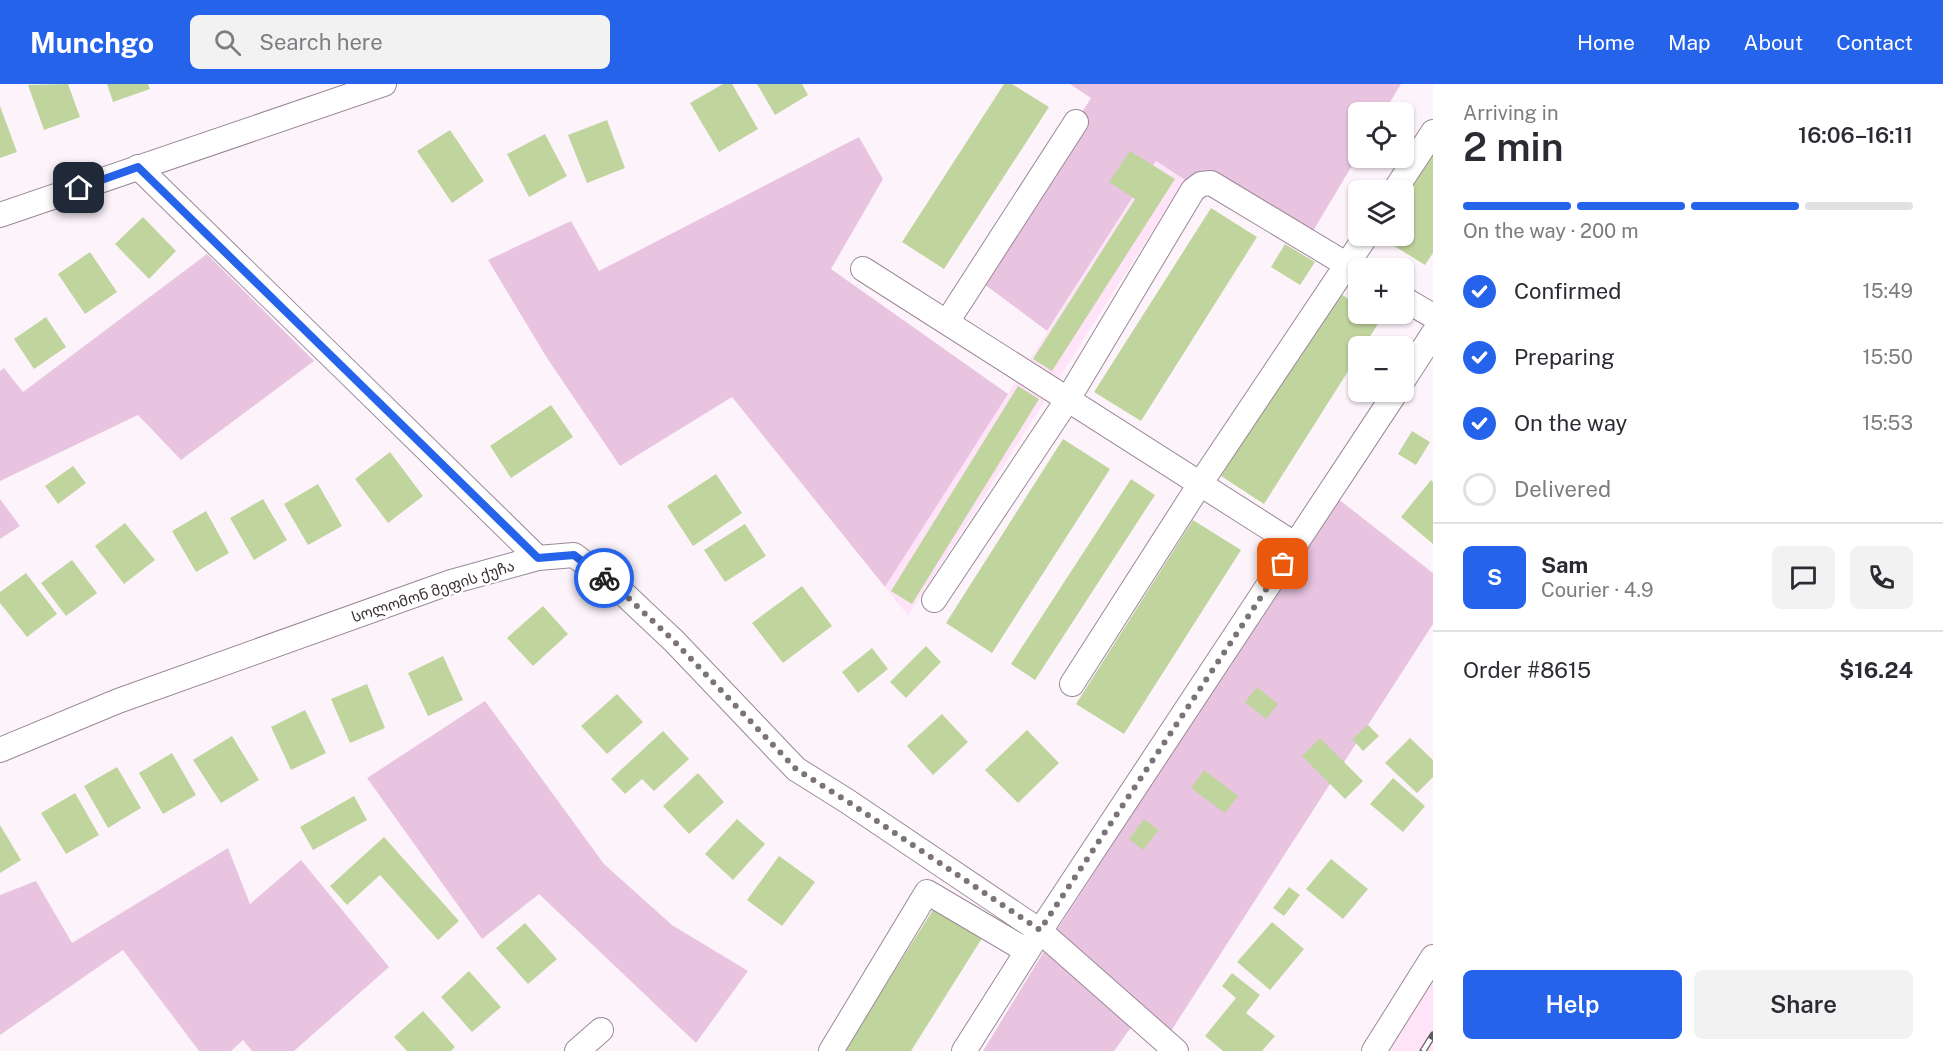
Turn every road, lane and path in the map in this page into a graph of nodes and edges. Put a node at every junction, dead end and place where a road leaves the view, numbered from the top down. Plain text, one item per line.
1 (384, 84) edge
2 (1076, 122) dead end
3 (1433, 132) edge
4 (138, 167) junction
5 (1402, 180) edge
6 (0, 215) edge
7 (1348, 265) edge
8 (863, 269) dead end
9 (1348, 275) edge
10 (1414, 305) edge
11 (1433, 316) edge
12 (947, 322) junction
13 (1433, 334) edge
14 (1414, 363) edge
15 (1068, 399) junction
16 (1389, 402) edge
17 (1200, 484) junction
18 (1296, 545) junction
19 (538, 558) junction
20 (934, 600) dead end
21 (1072, 684) dead end
22 (0, 750) edge
23 (1040, 930) junction
24 (1027, 951) junction
25 (1433, 957) edge
26 (601, 1030) dead end
27 (577, 1051) edge
28 (831, 1051) edge
29 (964, 1051) edge
30 (1176, 1051) edge
31 (1374, 1051) edge

1 - 4 street
2 - 12 street
3 - 5 street
4 - 6 street
4 - 19 street
7 - 15 street
8 - 12 street
9 - 17 street
10 - 11 street
12 - 15 street
13 - 14 street
15 - 17 street
15 - 20 street
16 - 18 street
17 - 18 street
17 - 21 street
18 - 23 street
19 - 22 street, სოლომონ მეფის ქუჩა
19 - 23 street, სოლომონ მეფის ქუჩა
23 - 24 street
23 - 30 street, სოლომონ მეფის ქუჩა
24 - 28 street
24 - 29 street
25 - 31 street
26 - 27 street

